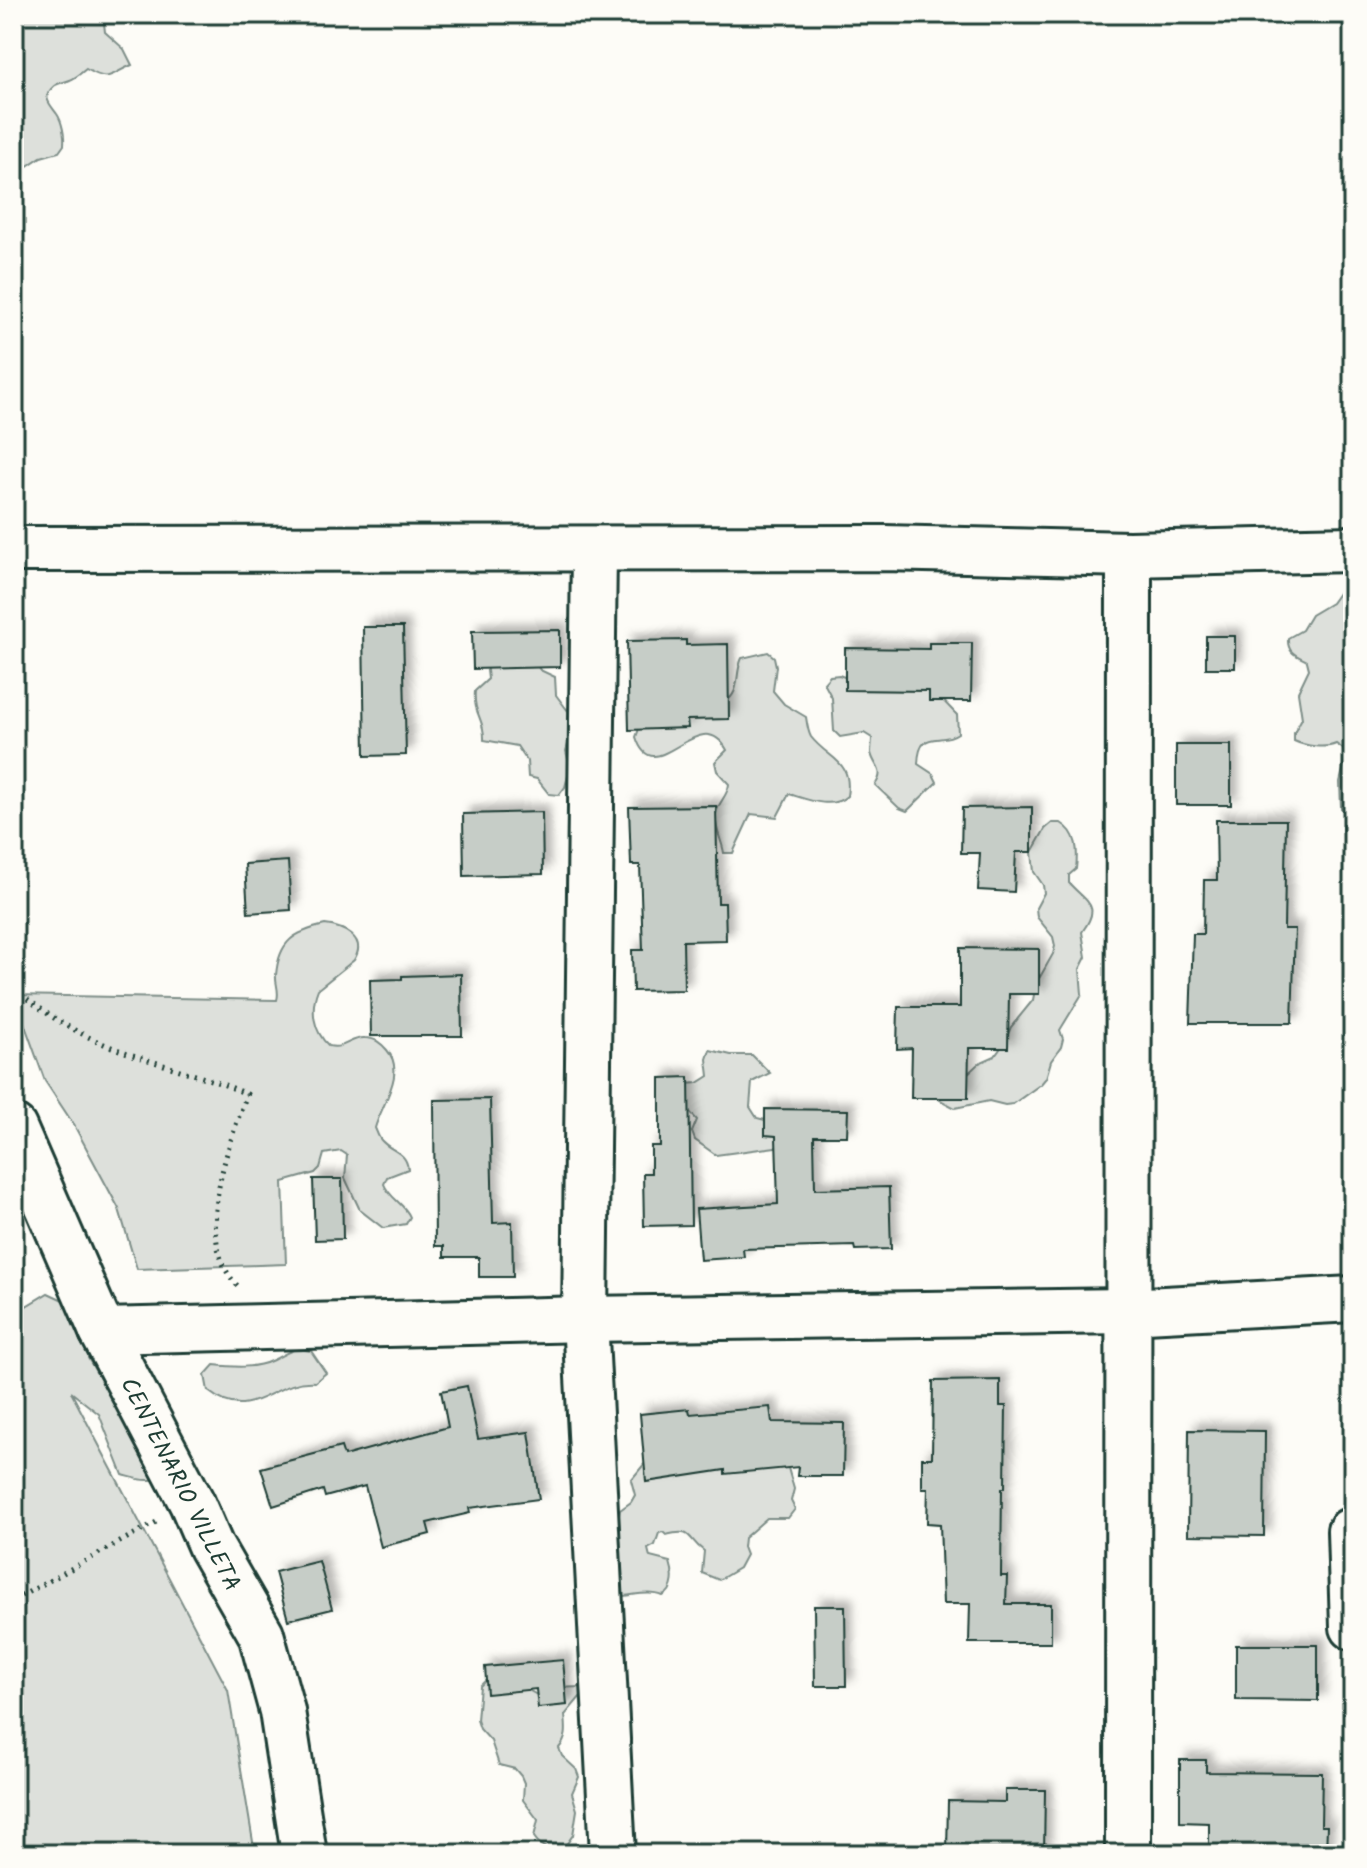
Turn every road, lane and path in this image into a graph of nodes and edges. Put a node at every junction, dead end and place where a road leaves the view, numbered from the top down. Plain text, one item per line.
1 (14, 549) edge
2 (1353, 549) edge
3 (594, 550) junction
4 (1129, 554) junction
5 (14, 990) edge
6 (14, 1128) edge
7 (250, 1298) dead end
8 (1353, 1299) edge
9 (1127, 1311) junction
10 (585, 1319) junction
11 (102, 1331) junction
12 (192, 1503) junction
13 (1353, 1530) edge
14 (14, 1600) edge
15 (1353, 1627) edge
16 (304, 1854) edge
17 (613, 1854) edge
18 (1128, 1854) edge

1 - 3 street
2 - 4 street
3 - 4 street
3 - 10 street
4 - 9 street
5 - 7 path
6 - 11 street, CENTENARIO VILLETA
8 - 9 street
9 - 10 street
9 - 18 street
10 - 11 street
10 - 17 street
11 - 12 street, CENTENARIO VILLETA
12 - 14 path
12 - 16 street, CENTENARIO VILLETA
13 - 15 street

